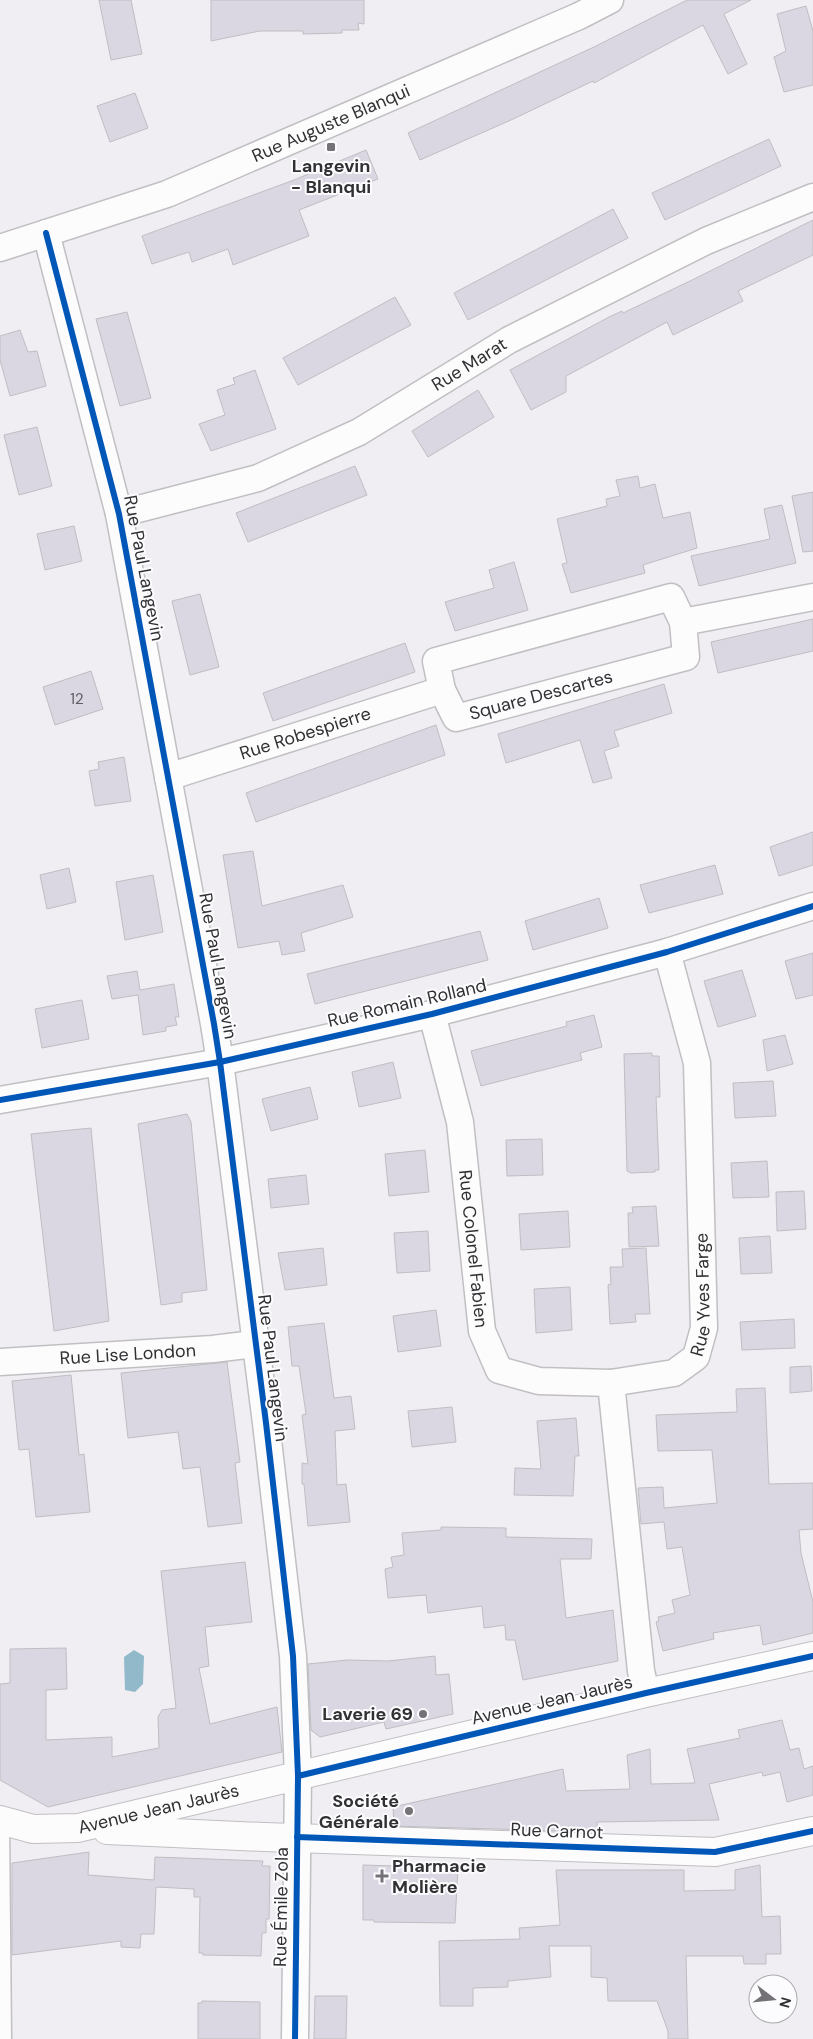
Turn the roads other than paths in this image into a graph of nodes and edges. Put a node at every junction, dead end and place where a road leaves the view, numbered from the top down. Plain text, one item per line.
1 (610, 0) edge
2 (813, 197) edge
3 (46, 233) junction
4 (0, 248) edge
5 (120, 514) junction
6 (813, 597) edge
7 (683, 622) junction
8 (442, 690) junction
9 (168, 777) junction
10 (813, 906) edge
11 (666, 952) junction
12 (432, 1014) junction
13 (220, 1062) junction
14 (0, 1100) edge
15 (254, 1344) junction
16 (0, 1362) edge
17 (611, 1383) junction
18 (813, 1656) edge
19 (646, 1693) junction
20 (298, 1776) junction
21 (1, 1821) edge
22 (78, 1828) junction
23 (813, 1831) edge
24 (297, 1837) junction
25 (5, 2039) edge
26 (295, 2039) edge

1 - 3 street, Rue Auguste Blanqui
2 - 5 street, Rue Marat
3 - 4 street, Rue Auguste Blanqui
3 - 5 street, Rue Paul Langevin
5 - 9 street, Rue Paul Langevin
6 - 7 street
7 - 8 street, Square Descartes
7 - 8 street, Square Descartes
8 - 9 street, Rue Robespierre
9 - 13 street, Rue Paul Langevin
10 - 11 street, Rue Romain Rolland
11 - 12 street, Rue Romain Rolland
11 - 17 street, Rue Yves Farge
12 - 13 street, Rue Romain Rolland
12 - 17 street, Rue Colonel Fabien
13 - 14 street, Rue Romain Rolland
13 - 15 street, Rue Paul Langevin
15 - 16 street, Rue Lise London
15 - 20 street, Rue Paul Langevin
17 - 19 street
18 - 19 main road, Avenue Jean Jaurès
19 - 20 main road, Avenue Jean Jaurès
20 - 22 main road, Avenue Jean Jaurès
20 - 24 street, Rue Émile Zola
21 - 22 main road, Avenue Jean Jaurès
21 - 25 lane
22 - 24 main road, Rue Carnot
23 - 24 main road, Rue Carnot
24 - 26 street, Rue Émile Zola

